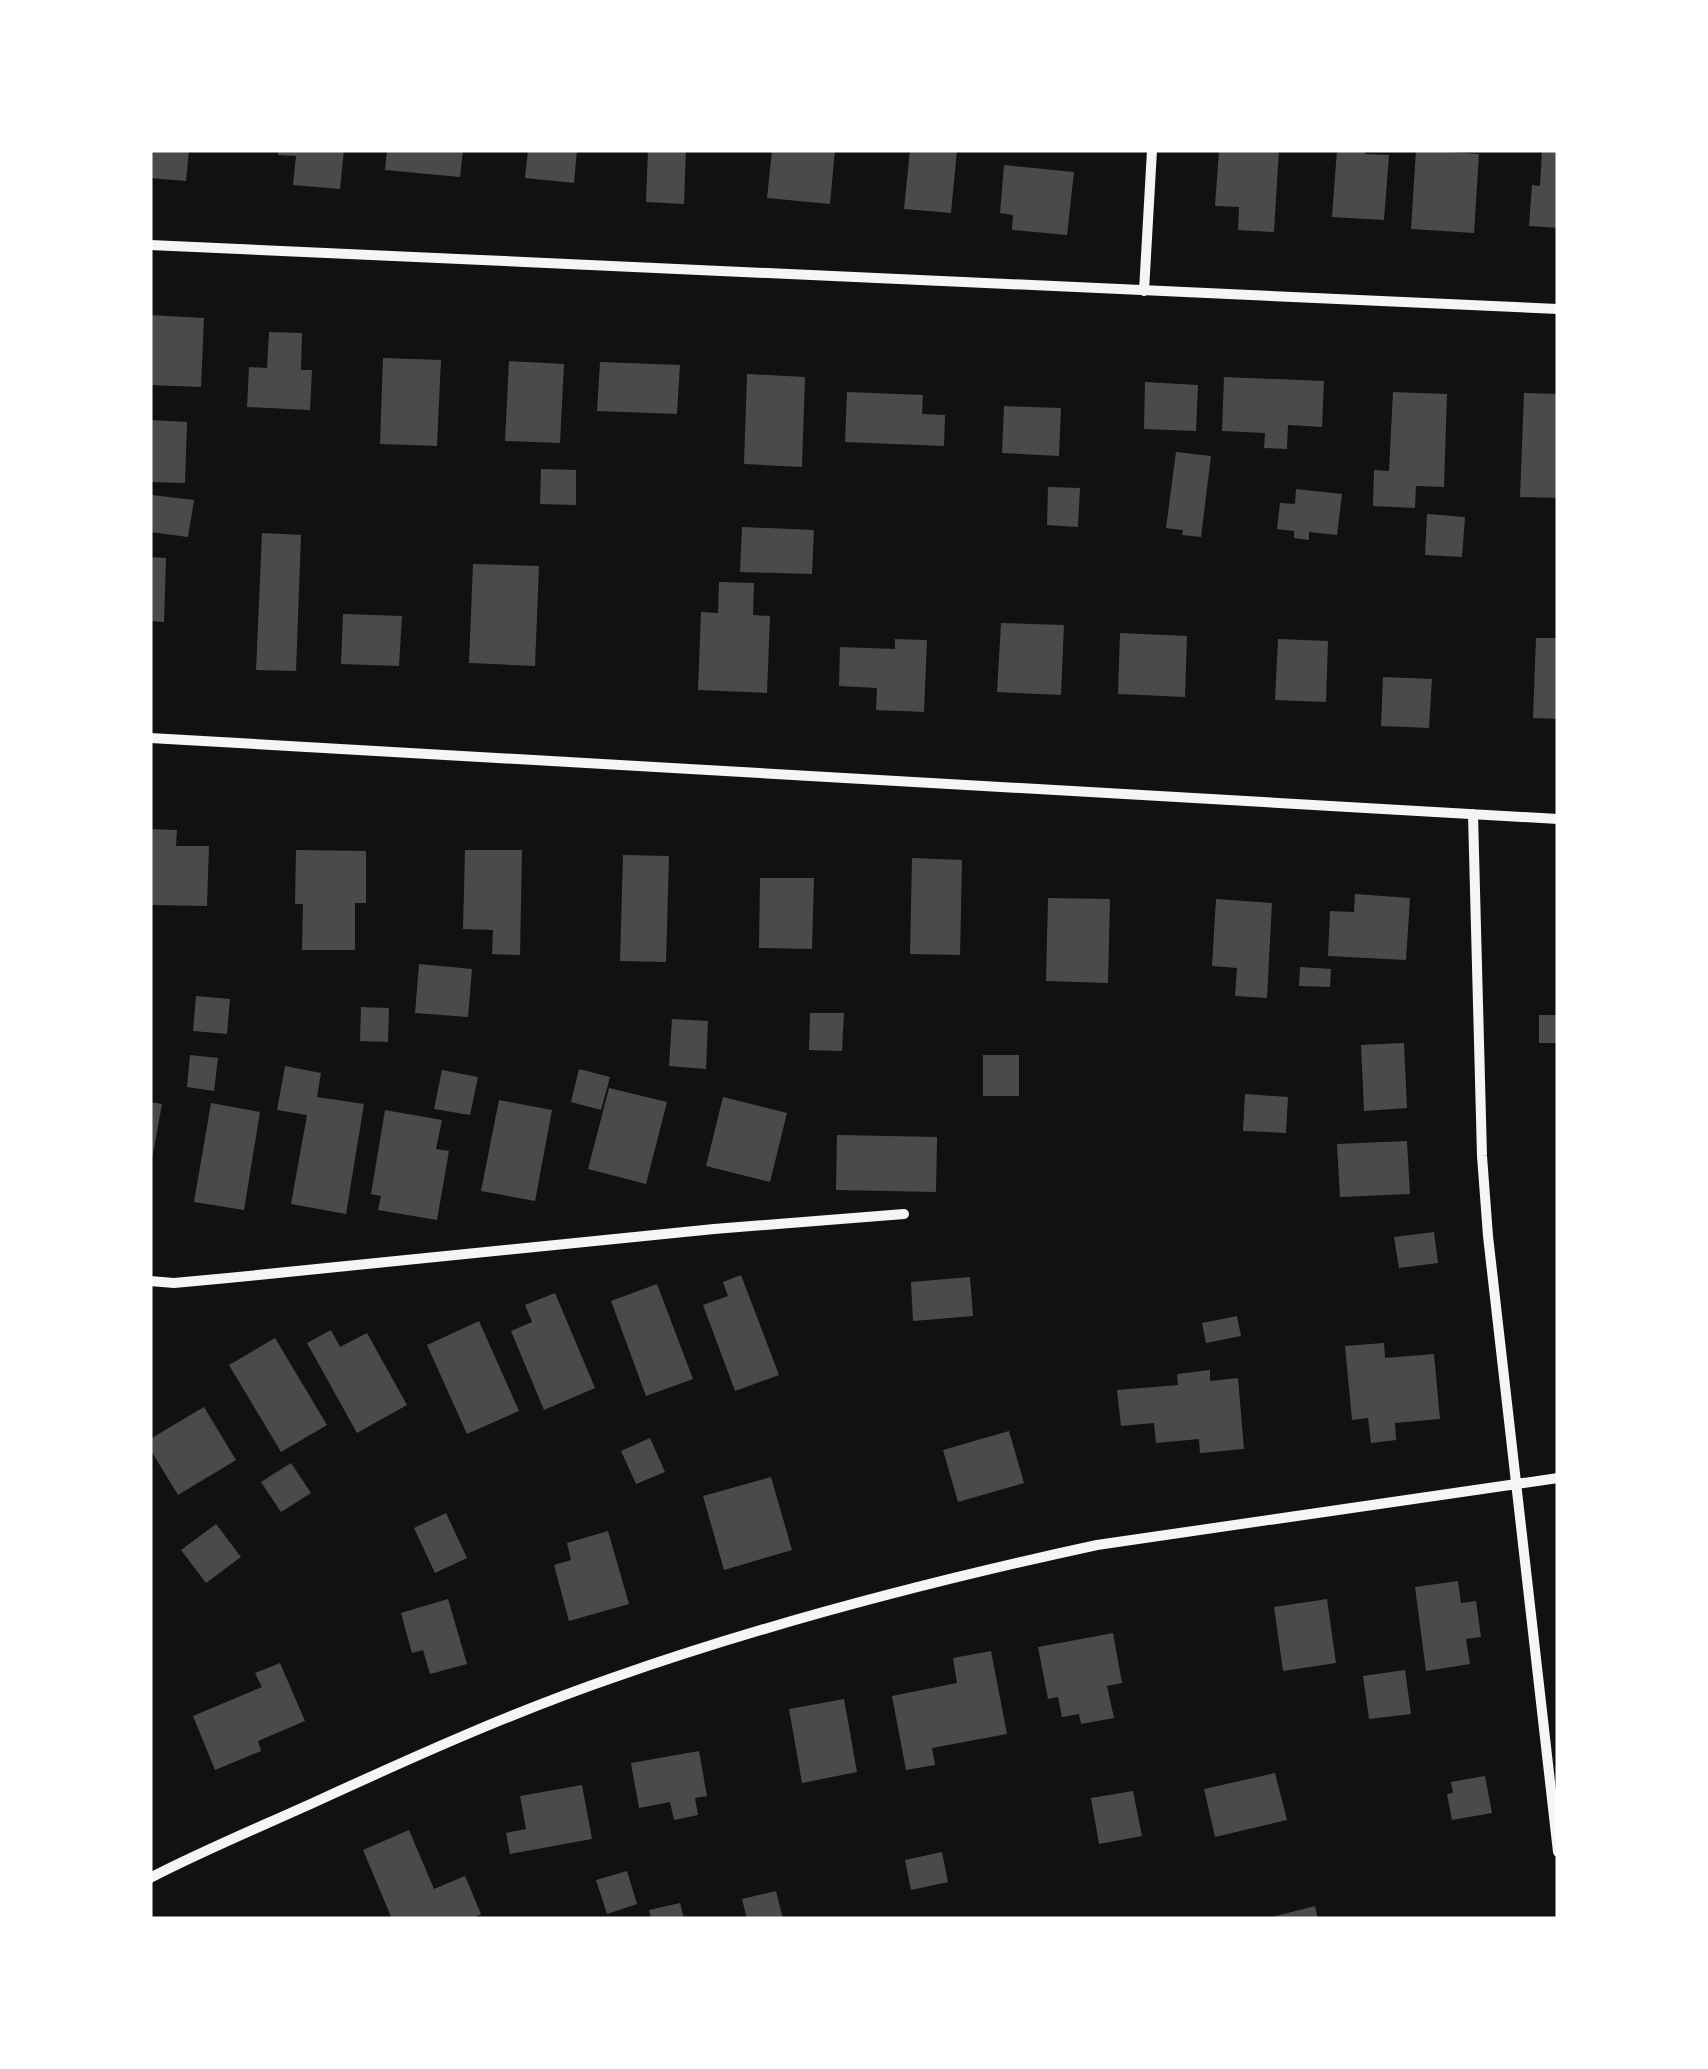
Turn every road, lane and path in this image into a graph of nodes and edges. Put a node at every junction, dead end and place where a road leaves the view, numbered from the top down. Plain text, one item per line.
1 (1152, 150) edge
2 (150, 245) edge
3 (1144, 291) junction
4 (1558, 309) edge
5 (150, 738) edge
6 (1473, 814) junction
7 (1558, 820) edge
8 (904, 1214) dead end
9 (150, 1281) edge
10 (1558, 1478) edge
11 (1516, 1484) junction
12 (1558, 1852) edge
13 (150, 1878) edge

1 - 3 street
2 - 3 street
3 - 4 street
5 - 6 street
6 - 7 street
6 - 11 street
8 - 9 street
10 - 11 street
11 - 12 street
11 - 13 street

